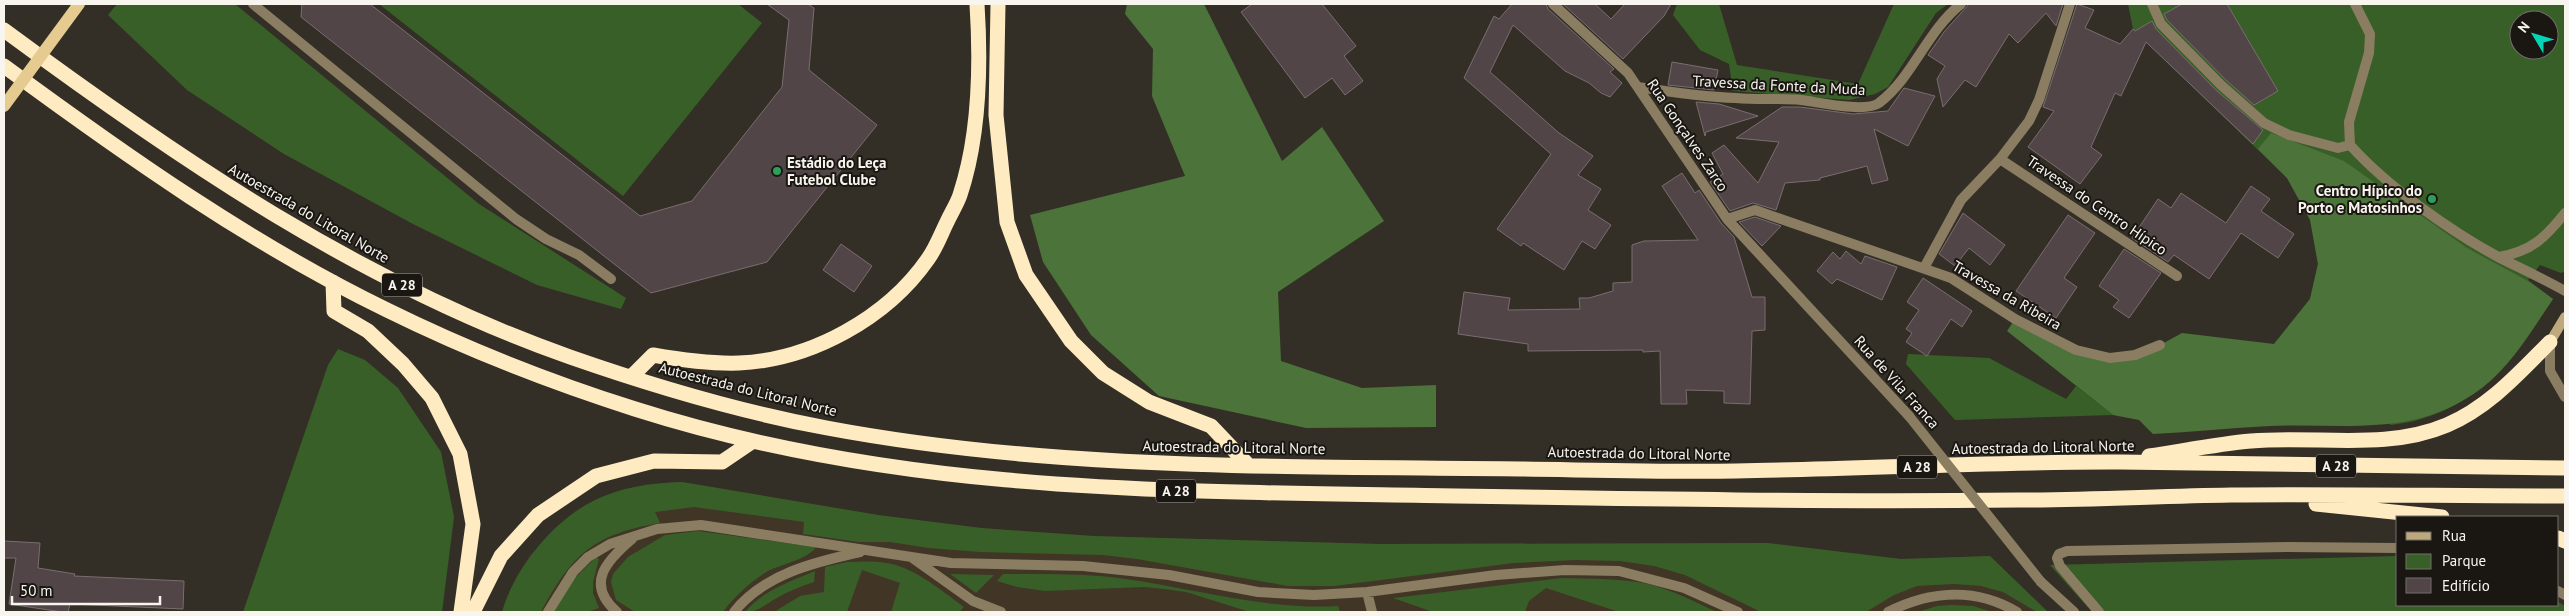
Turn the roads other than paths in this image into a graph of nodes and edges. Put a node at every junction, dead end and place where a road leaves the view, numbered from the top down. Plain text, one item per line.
1 (79, 4) edge
2 (253, 4) edge
3 (977, 4) edge
4 (998, 4) edge
5 (1553, 4) edge
6 (1961, 4) edge
7 (2070, 4) edge
8 (2152, 4) edge
9 (2355, 4) edge
10 (4, 30) edge
11 (4, 66) edge
12 (1638, 87) junction
13 (4, 106) edge
14 (2350, 145) junction
15 (2000, 159) junction
16 (2565, 213) edge
17 (1727, 219) junction
18 (2500, 257) junction
19 (1924, 268) junction
20 (2177, 276) dead end
21 (611, 279) dead end
22 (333, 282) junction
23 (1792, 289) joint
24 (2565, 291) edge
25 (2565, 317) edge
26 (2550, 342) junction
27 (2160, 345) dead end
28 (631, 377) junction
29 (2565, 397) edge
30 (753, 441) junction
31 (2106, 462) junction
32 (1249, 466) junction
33 (2565, 468) edge
34 (2232, 495) junction
35 (2565, 496) edge
36 (2432, 516) edge
37 (636, 536) junction
38 (2396, 548) edge
39 (866, 550) junction
40 (910, 556) junction
41 (1367, 592) junction
42 (461, 612) edge
43 (473, 612) edge
44 (548, 612) edge
45 (616, 612) edge
46 (734, 612) edge
47 (1001, 612) edge
48 (1372, 612) edge
49 (1738, 612) edge
50 (1888, 612) edge
51 (2017, 612) edge
52 (2074, 612) edge
53 (2098, 612) edge

1 - 13 main road, bridge
2 - 21 street
3 - 28 highway
4 - 32 highway
5 - 12 street, Rua Gonçalves Zarco
6 - 12 street, Travessa da Fonte da Muda
7 - 15 street
8 - 14 street
9 - 14 street
10 - 28 highway, Autoestrada do Litoral Norte / A 28
11 - 22 highway, A 28
12 - 17 street, Rua Gonçalves Zarco
14 - 18 street
15 - 19 street
15 - 20 street, Travessa do Centro Hípico
16 - 18 street
17 - 19 street, Travessa da Ribeira
17 - 23 street, Rua Gonçalves Zarco
18 - 24 street
19 - 27 street, Travessa da Ribeira
22 - 30 highway, A 28
22 - 42 highway
23 - 52 street, Rua de Vila Franca, bridge
25 - 26 main road
26 - 29 street
26 - 31 highway
28 - 32 highway, Autoestrada do Litoral Norte / A 28
30 - 34 highway, A 28
30 - 43 highway
31 - 32 highway, Autoestrada do Litoral Norte / A 28
31 - 33 highway, Autoestrada do Litoral Norte / A 28
34 - 35 highway, A 28
34 - 36 highway
37 - 39 street
37 - 44 street
37 - 45 street
38 - 53 street
39 - 40 street
39 - 46 street
40 - 41 street
40 - 47 street
41 - 48 street
41 - 49 street
50 - 51 street

